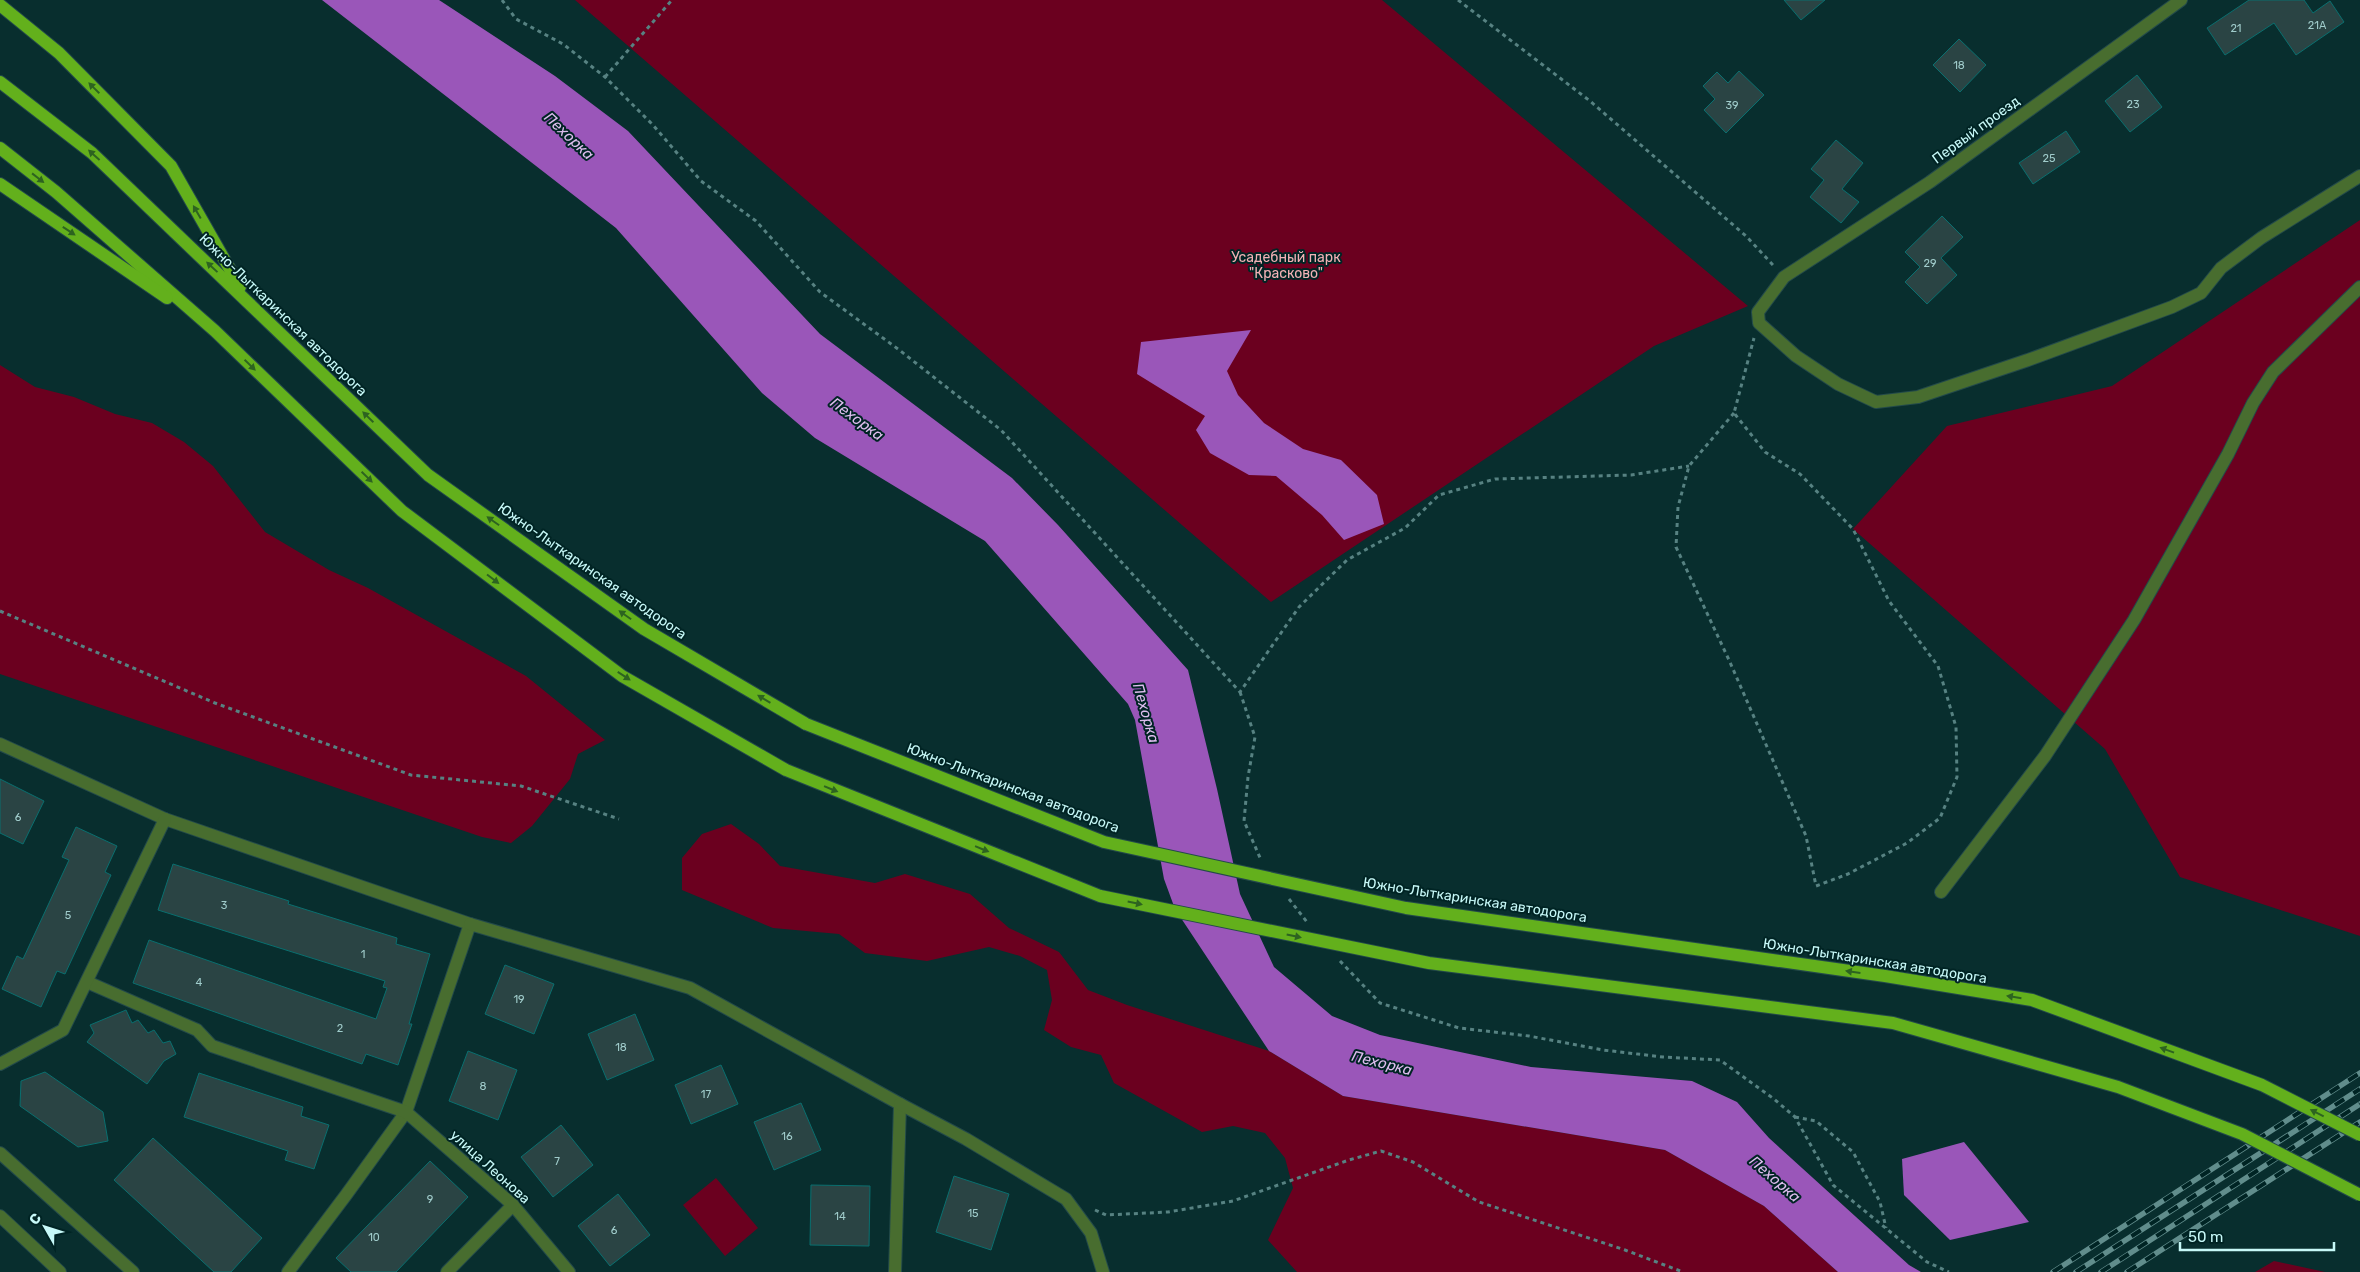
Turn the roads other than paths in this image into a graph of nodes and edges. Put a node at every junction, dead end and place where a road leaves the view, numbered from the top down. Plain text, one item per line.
1 (2182, 0) edge
2 (0, 5) edge
3 (0, 82) edge
4 (0, 148) edge
5 (2360, 176) edge
6 (0, 184) edge
7 (2360, 287) edge
8 (247, 300) junction
9 (215, 331) junction
10 (0, 744) edge
11 (165, 819) junction
12 (1941, 892) dead end
13 (470, 924) junction
14 (87, 982) junction
15 (0, 1064) edge
16 (900, 1104) junction
17 (406, 1112) junction
18 (2360, 1135) edge
19 (0, 1153) edge
20 (2360, 1195) edge
21 (513, 1205) junction
22 (0, 1216) edge
23 (60, 1272) edge
24 (133, 1272) edge
25 (288, 1272) edge
26 (447, 1272) edge
27 (569, 1272) edge
28 (895, 1272) edge
29 (1103, 1272) edge

1 - 5 street, Первый проезд
8 -> 2 main road
8 -> 3 main road, Южно-Лыткаринская автодорога
4 -> 9 main road
6 -> 9 main road
7 - 12 street
18 -> 8 main road, Южно-Лыткаринская автодорога, bridge
9 -> 20 main road, bridge
10 - 11 street
11 - 13 street
11 - 14 street
13 - 16 street
13 - 17 street
14 - 15 street
14 - 17 street
16 - 28 street
16 - 29 street
17 - 21 street, улица Леонова
17 - 25 street
19 - 24 street
21 - 26 street
21 - 27 street, улица Леонова
22 - 23 street

